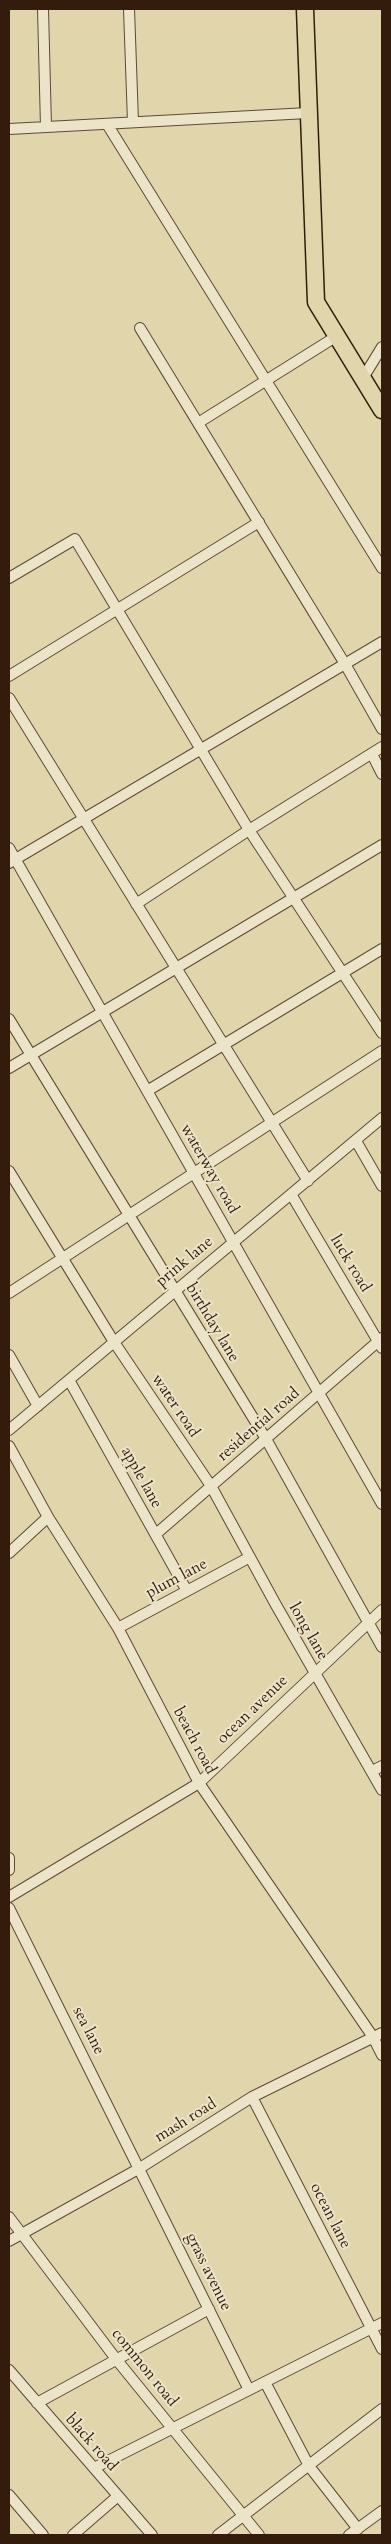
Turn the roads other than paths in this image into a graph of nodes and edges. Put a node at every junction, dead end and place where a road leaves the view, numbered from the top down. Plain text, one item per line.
1 (43, 9) edge
2 (129, 9) edge
3 (305, 9) edge
4 (308, 113) junction
5 (133, 122) junction
6 (107, 124) junction
7 (46, 127) junction
8 (9, 129) edge
9 (140, 328) dead end
10 (337, 336) junction
11 (382, 347) edge
12 (363, 378) junction
13 (266, 380) junction
14 (382, 410) edge
15 (198, 423) junction
16 (259, 522) junction
17 (382, 568) edge
18 (9, 578) edge
19 (117, 609) junction
20 (382, 642) edge
21 (345, 664) junction
22 (9, 676) edge
23 (9, 698) edge
24 (382, 729) edge
25 (382, 747) edge
26 (201, 749) junction
27 (372, 754) junction
28 (382, 774) edge
29 (83, 820) junction
30 (249, 830) junction
31 (382, 845) edge
32 (9, 848) edge
33 (12, 861) edge
34 (294, 898) junction
35 (136, 904) junction
36 (382, 950) edge
37 (176, 968) junction
38 (343, 973) junction
39 (102, 1012) junction
40 (9, 1019) edge
41 (382, 1033) edge
42 (224, 1045) junction
43 (382, 1050) edge
44 (30, 1055) junction
45 (9, 1068) edge
46 (147, 1091) junction
47 (382, 1118) edge
48 (272, 1122) junction
49 (356, 1141) junction
50 (9, 1171) edge
51 (194, 1173) junction
52 (308, 1181) junction
53 (382, 1186) edge
54 (291, 1194) junction
55 (129, 1215) junction
56 (233, 1241) junction
57 (62, 1258) junction
58 (175, 1290) junction
59 (9, 1293) edge
60 (114, 1342) junction
61 (381, 1343) edge
62 (9, 1355) edge
63 (69, 1380) junction
64 (319, 1393) junction
65 (38, 1406) junction
66 (9, 1430) edge
67 (266, 1439) junction
68 (9, 1446) edge
69 (211, 1486) junction
70 (382, 1504) edge
71 (48, 1517) junction
72 (156, 1534) junction
73 (9, 1553) edge
74 (250, 1558) junction
75 (186, 1592) junction
76 (382, 1610) edge
77 (369, 1623) junction
78 (118, 1628) junction
79 (382, 1647) edge
80 (314, 1672) junction
81 (382, 1766) edge
82 (372, 1771) junction
83 (199, 1783) junction
84 (382, 1790) edge
85 (9, 1858) edge
86 (9, 1870) edge
87 (9, 1897) edge
88 (9, 1908) edge
89 (378, 2035) edge
90 (382, 2055) edge
91 (252, 2097) junction
92 (140, 2168) junction
93 (9, 2217) edge
94 (20, 2235) junction
95 (9, 2241) edge
96 (209, 2308) junction
97 (382, 2323) edge
98 (371, 2328) junction
99 (382, 2349) edge
100 (116, 2359) junction
101 (9, 2370) edge
102 (264, 2382) junction
103 (249, 2390) junction
104 (37, 2404) junction
105 (382, 2409) edge
106 (173, 2428) junction
107 (309, 2466) junction
108 (94, 2468) junction
109 (9, 2495) edge
110 (118, 2496) junction
111 (382, 2511) edge
112 (243, 2516) junction
113 (358, 2529) junction
114 (43, 2535) edge
115 (73, 2535) edge
116 (152, 2535) edge
117 (218, 2535) edge
118 (259, 2535) edge
119 (349, 2535) edge

1 - 7 street
2 - 5 street
3 - 4 main road
4 - 5 street
4 - 10 main road
5 - 6 street
6 - 7 street
6 - 13 street
7 - 8 street
9 - 15 street
10 - 12 main road
10 - 13 street
11 - 12 street
12 - 14 main road
13 - 15 street
13 - 17 street
15 - 16 street
16 - 19 street
16 - 21 street
18 - 19 street
19 - 22 street
19 - 26 street
20 - 21 street
21 - 24 street
21 - 26 street
23 - 29 street
25 - 27 street
26 - 29 street
26 - 30 street
27 - 28 street
27 - 30 street
29 - 33 street
29 - 35 street
30 - 34 street
30 - 35 street
31 - 34 street
32 - 33 street, waterway road
33 - 39 street, waterway road
34 - 37 street
34 - 38 street
35 - 37 street
36 - 38 street
37 - 39 street
37 - 42 street
38 - 41 street
38 - 42 street
39 - 44 street
39 - 46 street, waterway road
40 - 44 street, birthday lane
42 - 46 street
42 - 48 street
43 - 48 street
44 - 45 street
44 - 55 street, birthday lane
46 - 51 street, waterway road
47 - 49 street, prink lane
48 - 51 street
48 - 52 street
49 - 52 street, prink lane
49 - 53 street
50 - 57 street, water road
51 - 55 street
51 - 56 street, waterway road
52 - 54 street, prink lane
54 - 56 street, prink lane
54 - 61 street, luck road
55 - 57 street
55 - 58 street, birthday lane
56 - 58 street, prink lane
56 - 64 street, waterway road
57 - 59 street
57 - 60 street, water road
58 - 60 street, prink lane
58 - 67 street, birthday lane
60 - 63 street, prink lane
60 - 69 street, water road
61 - 64 street, residential road
62 - 65 street
63 - 65 street, prink lane
63 - 72 street, apple lane
64 - 67 street, residential road
64 - 70 street, waterway road
65 - 66 street, prink lane
67 - 69 street, residential road
67 - 77 street, birthday lane
68 - 71 street, beach road
69 - 72 street, residential road
69 - 74 street, long lane
71 - 73 street
71 - 78 street, beach road
72 - 75 street, apple lane
74 - 75 street, plum lane
74 - 80 street, long lane
75 - 78 street, plum lane
76 - 77 street, ocean avenue
77 - 79 street, birthday lane
77 - 80 street, ocean avenue
78 - 83 street, beach road
80 - 82 street, long lane
80 - 83 street, ocean avenue
81 - 82 street
82 - 84 street, long lane
83 - 87 street, ocean avenue
83 - 89 street, beach road
85 - 86 street
88 - 92 street, sea lane
89 - 90 street, beach road
89 - 91 street, mash road
91 - 92 street, mash road
91 - 98 street, ocean lane
92 - 94 street, mash road
92 - 96 street, grass avenue
93 - 94 street, common road
94 - 95 street, mash road
94 - 100 street, common road
96 - 100 street
96 - 103 street, grass avenue
97 - 98 street
98 - 99 street, ocean lane
98 - 102 street
100 - 104 street
100 - 106 street, common road
101 - 104 street, black road
102 - 103 street
102 - 107 street
103 - 106 street
104 - 108 street, black road
105 - 107 street
106 - 108 street
106 - 112 street, common road
107 - 112 street
107 - 113 street
108 - 110 street, black road
109 - 114 street
110 - 115 street
110 - 116 street, black road
111 - 113 street
112 - 117 street
112 - 118 street, common road
113 - 119 street

